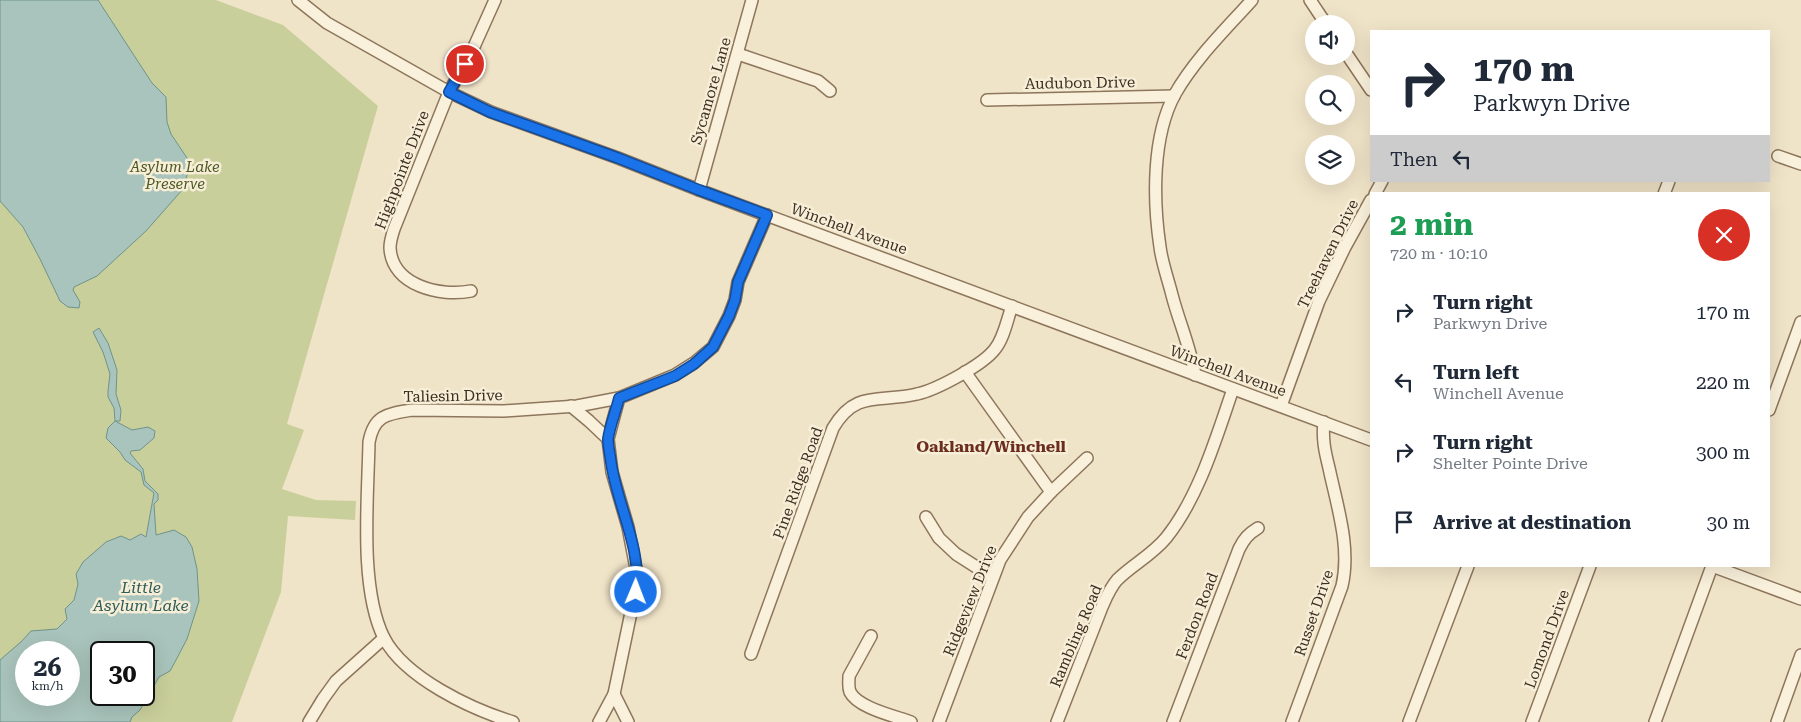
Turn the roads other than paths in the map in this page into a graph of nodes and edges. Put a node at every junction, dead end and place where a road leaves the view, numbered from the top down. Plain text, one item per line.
1 (298, 0) edge
2 (496, 0) edge
3 (752, 0) edge
4 (1252, 0) edge
5 (1310, 0) edge
6 (1320, 15) edge
7 (738, 54) junction
8 (1354, 65) edge
9 (1370, 89) edge
10 (830, 90) dead end
11 (449, 92) junction
12 (1174, 96) junction
13 (987, 100) dead end
14 (1778, 156) dead end
15 (1801, 164) edge
16 (699, 190) junction
17 (1370, 202) edge
18 (767, 215) junction
19 (471, 290) dead end
20 (1012, 306) junction
21 (1801, 322) edge
22 (965, 372) junction
23 (1195, 375) junction
24 (1233, 389) junction
25 (619, 398) junction
26 (571, 406) junction
27 (1281, 406) junction
28 (1770, 407) edge
29 (1324, 422) junction
30 (608, 440) junction
31 (1370, 440) edge
32 (1087, 458) dead end
33 (1051, 492) junction
34 (926, 517) dead end
35 (1258, 528) dead end
36 (1468, 567) edge
37 (1590, 567) edge
38 (1712, 567) edge
39 (1715, 567) edge
40 (992, 577) junction
41 (1801, 599) edge
42 (871, 636) dead end
43 (384, 638) junction
44 (751, 654) dead end
45 (1801, 655) edge
46 (614, 694) junction
47 (309, 722) edge
48 (512, 722) edge
49 (599, 722) edge
50 (628, 722) edge
51 (911, 722) edge
52 (939, 722) edge
53 (1057, 722) edge
54 (1173, 722) edge
55 (1292, 722) edge
56 (1410, 722) edge
57 (1532, 722) edge
58 (1655, 722) edge
59 (1777, 722) edge

1 - 11 street, Winchell Avenue
2 - 11 street, Highpointe Drive
3 - 7 street, Sycamore Lane
4 - 12 street
5 - 6 street
7 - 10 street
7 - 16 street, Sycamore Lane
8 - 9 street
11 - 16 street, Winchell Avenue
11 - 19 street, Highpointe Drive
12 - 13 street, Audubon Drive
12 - 23 street
14 - 15 street
16 - 18 street, Winchell Avenue
17 - 27 street, Treehaven Drive
18 - 20 street, Winchell Avenue
18 - 25 street, Taliesin Drive
20 - 22 street, Pine Ridge Road
20 - 23 street, Winchell Avenue
21 - 28 street
22 - 33 street
22 - 44 street, Pine Ridge Road
23 - 24 street, Winchell Avenue
24 - 27 street, Winchell Avenue
24 - 53 street, Rambling Road
25 - 26 street, Taliesin Drive
25 - 30 street
26 - 30 street
26 - 43 street, Taliesin Drive
27 - 29 street, Winchell Avenue
29 - 31 street, Winchell Avenue
29 - 55 street, Russet Drive
30 - 46 street
32 - 33 street, Ridgeview Drive
33 - 40 street, Ridgeview Drive
34 - 40 street
35 - 54 street, Ferdon Road
36 - 56 street
37 - 57 street, Lomond Drive
38 - 58 street
39 - 41 street
40 - 52 street, Ridgeview Drive
42 - 51 street
43 - 47 street
43 - 48 street
45 - 59 street
46 - 49 street
46 - 50 street

